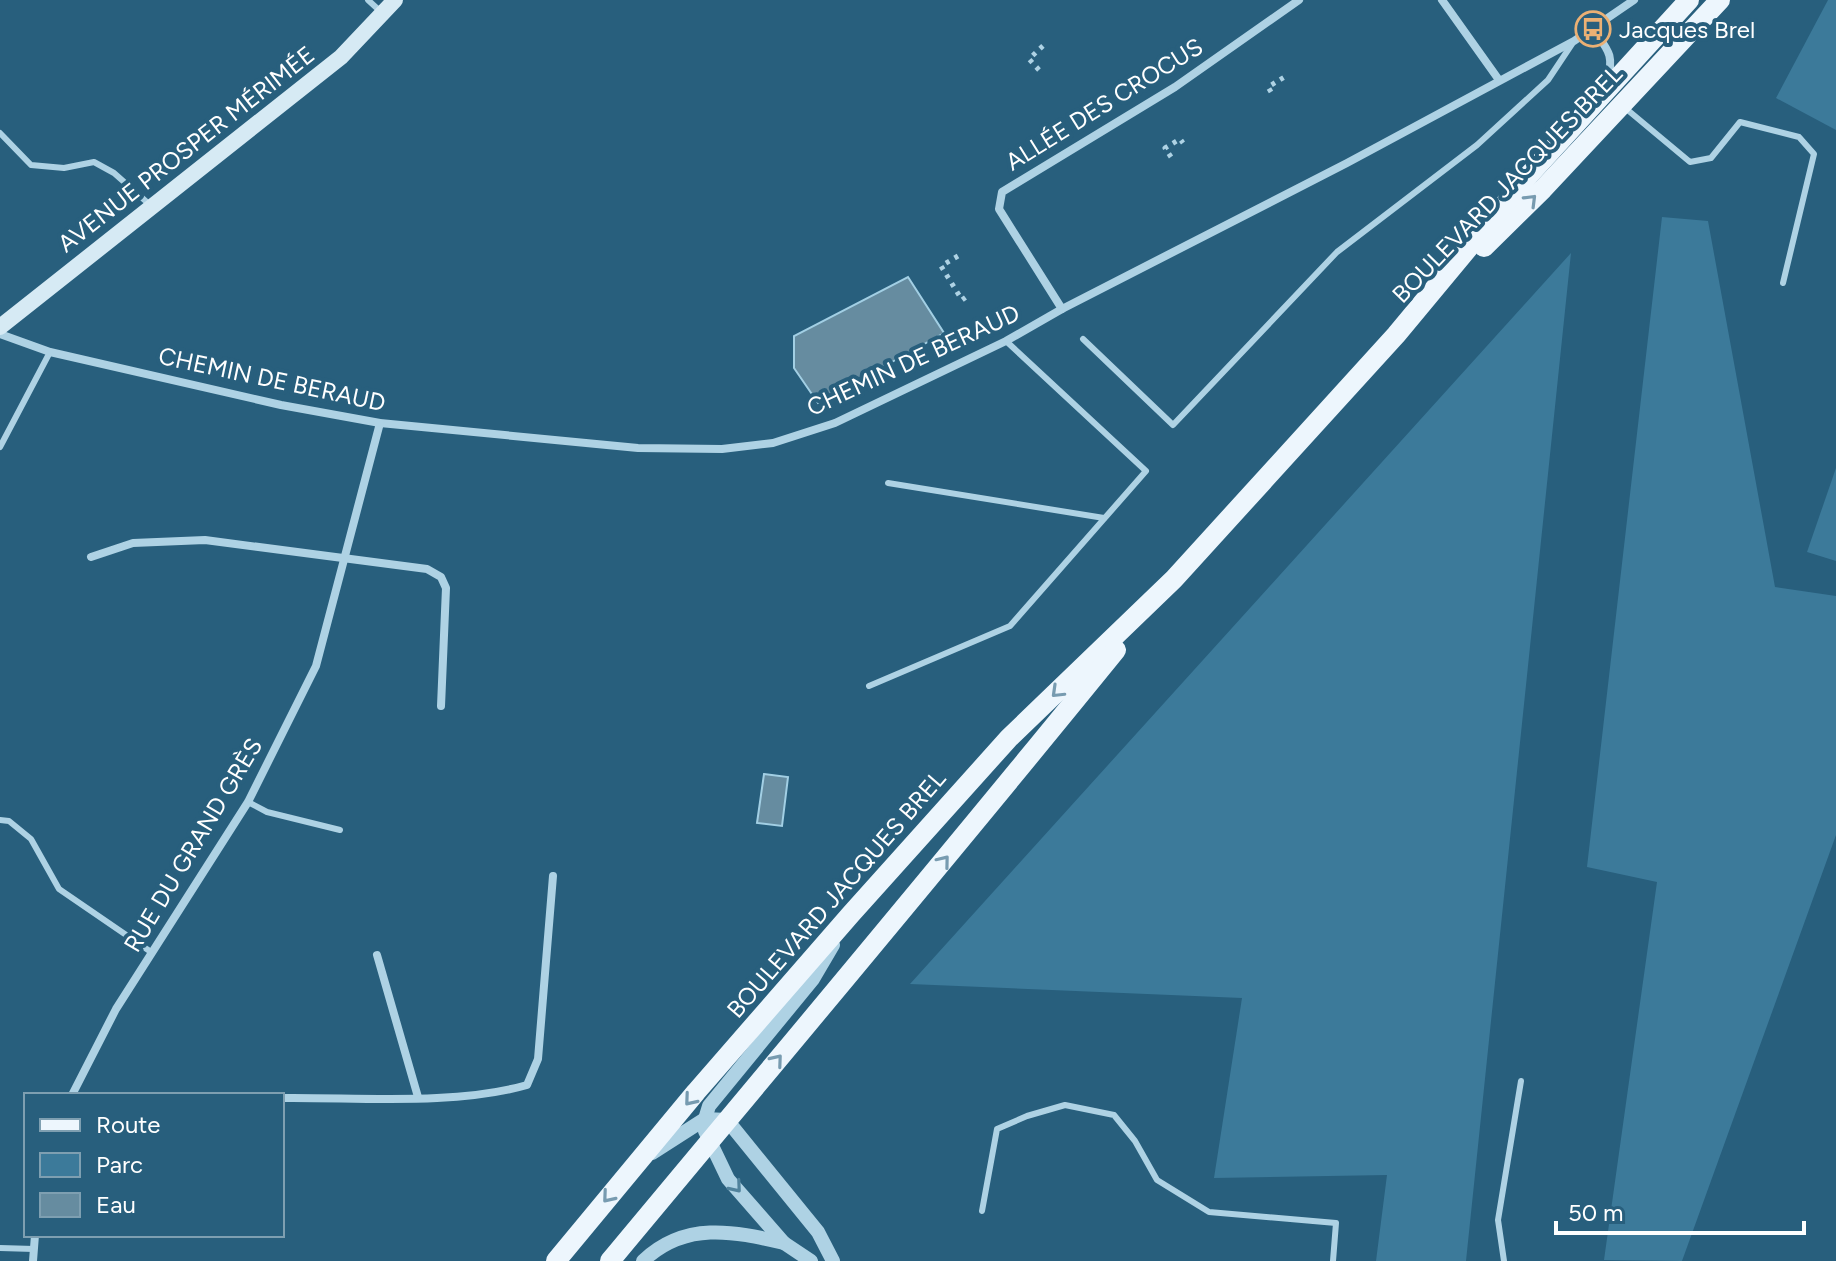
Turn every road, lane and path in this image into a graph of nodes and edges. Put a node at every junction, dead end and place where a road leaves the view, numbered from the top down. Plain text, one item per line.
1 (368, 0) edge
2 (395, 0) edge
3 (1299, 0) edge
4 (1442, 0) edge
5 (1634, 0) edge
6 (1689, 0) edge
7 (1720, 0) edge
8 (383, 13) junction
9 (1593, 29) junction
10 (1574, 41) junction
11 (1047, 42) dead end
12 (1039, 70) dead end
13 (1286, 76) dead end
14 (1499, 80) junction
15 (1605, 90) junction
16 (1271, 92) dead end
17 (1621, 105) junction
18 (0, 133) edge
19 (1183, 143) dead end
20 (1171, 157) dead end
21 (152, 207) junction
22 (958, 256) dead end
23 (1783, 283) dead end
24 (966, 297) dead end
25 (1062, 309) junction
26 (0, 327) edge
27 (0, 334) edge
28 (1396, 335) junction
29 (1083, 339) dead end
30 (1006, 341) junction
31 (50, 352) junction
32 (380, 423) junction
33 (0, 447) edge
34 (888, 483) dead end
35 (1104, 518) junction
36 (91, 557) dead end
37 (347, 557) junction
38 (1174, 579) junction
39 (869, 686) dead end
40 (441, 706) dead end
41 (248, 802) junction
42 (0, 820) edge
43 (340, 830) dead end
44 (553, 876) dead end
45 (851, 914) junction
46 (151, 952) junction
47 (377, 955) dead end
48 (1521, 1081) dead end
49 (73, 1093) edge
50 (418, 1097) junction
51 (284, 1098) edge
52 (705, 1119) junction
53 (727, 1120) junction
54 (710, 1141) junction
55 (638, 1162) junction
56 (982, 1211) dead end
57 (577, 1233) junction
58 (35, 1237) edge
59 (784, 1243) junction
60 (0, 1248) edge
61 (34, 1249) junction
62 (33, 1261) edge
63 (544, 1261) edge
64 (556, 1261) edge
65 (610, 1261) edge
66 (643, 1261) edge
67 (811, 1261) edge
68 (833, 1261) edge
69 (1333, 1261) edge
70 (1504, 1261) edge

1 - 8 lane
2 - 8 main road, AVENUE PROSPER MÉRIMÉE
3 - 25 street, ALLÉE DES CROCUS
4 - 14 street
5 - 9 street, CHEMIN DE BERAUD
6 - 15 main road, BOULEVARD JACQUES BREL
7 - 17 main road, BOULEVARD JACQUES BREL
8 - 21 main road, AVENUE PROSPER MÉRIMÉE
9 - 10 street, CHEMIN DE BERAUD
9 - 15 street
10 - 14 street, CHEMIN DE BERAUD
10 - 29 lane
11 - 12 path
13 - 16 path
14 - 25 street, CHEMIN DE BERAUD
15 - 28 main road, BOULEVARD JACQUES BREL
17 - 23 lane
28 -> 17 main road, BOULEVARD JACQUES BREL
18 - 21 lane
19 - 20 path
21 - 26 main road, AVENUE PROSPER MÉRIMÉE
22 - 24 path
25 - 30 street, CHEMIN DE BERAUD
27 - 31 street, CHEMIN DE BERAUD
28 - 38 main road, BOULEVARD JACQUES BREL
30 - 32 street, CHEMIN DE BERAUD
30 - 35 lane
31 - 32 street, CHEMIN DE BERAUD
31 - 33 lane
32 - 37 street, RUE DU GRAND GRÈS
34 - 35 lane
35 - 39 lane
36 - 37 street
37 - 40 street
37 - 41 street, RUE DU GRAND GRÈS
38 -> 45 main road, BOULEVARD JACQUES BREL
53 -> 38 main road, BOULEVARD JACQUES BREL
41 - 43 lane
41 - 46 street, RUE DU GRAND GRÈS
42 - 46 lane
44 - 50 street
45 - 52 street
45 -> 55 main road, BOULEVARD JACQUES BREL
46 - 49 street, RUE DU GRAND GRÈS
47 - 50 street
48 - 70 lane
50 - 51 street
52 - 53 street
52 - 54 street
52 - 55 street
53 - 54 main road, BOULEVARD JACQUES BREL
53 - 68 street
54 -> 59 street
54 - 65 main road, BOULEVARD JACQUES BREL
55 -> 57 main road, BOULEVARD JACQUES BREL
56 - 69 lane
57 - 63 street
57 - 64 main road, BOULEVARD JACQUES BREL
58 - 61 street
59 - 66 street
59 - 67 street
60 - 61 lane
61 - 62 street

